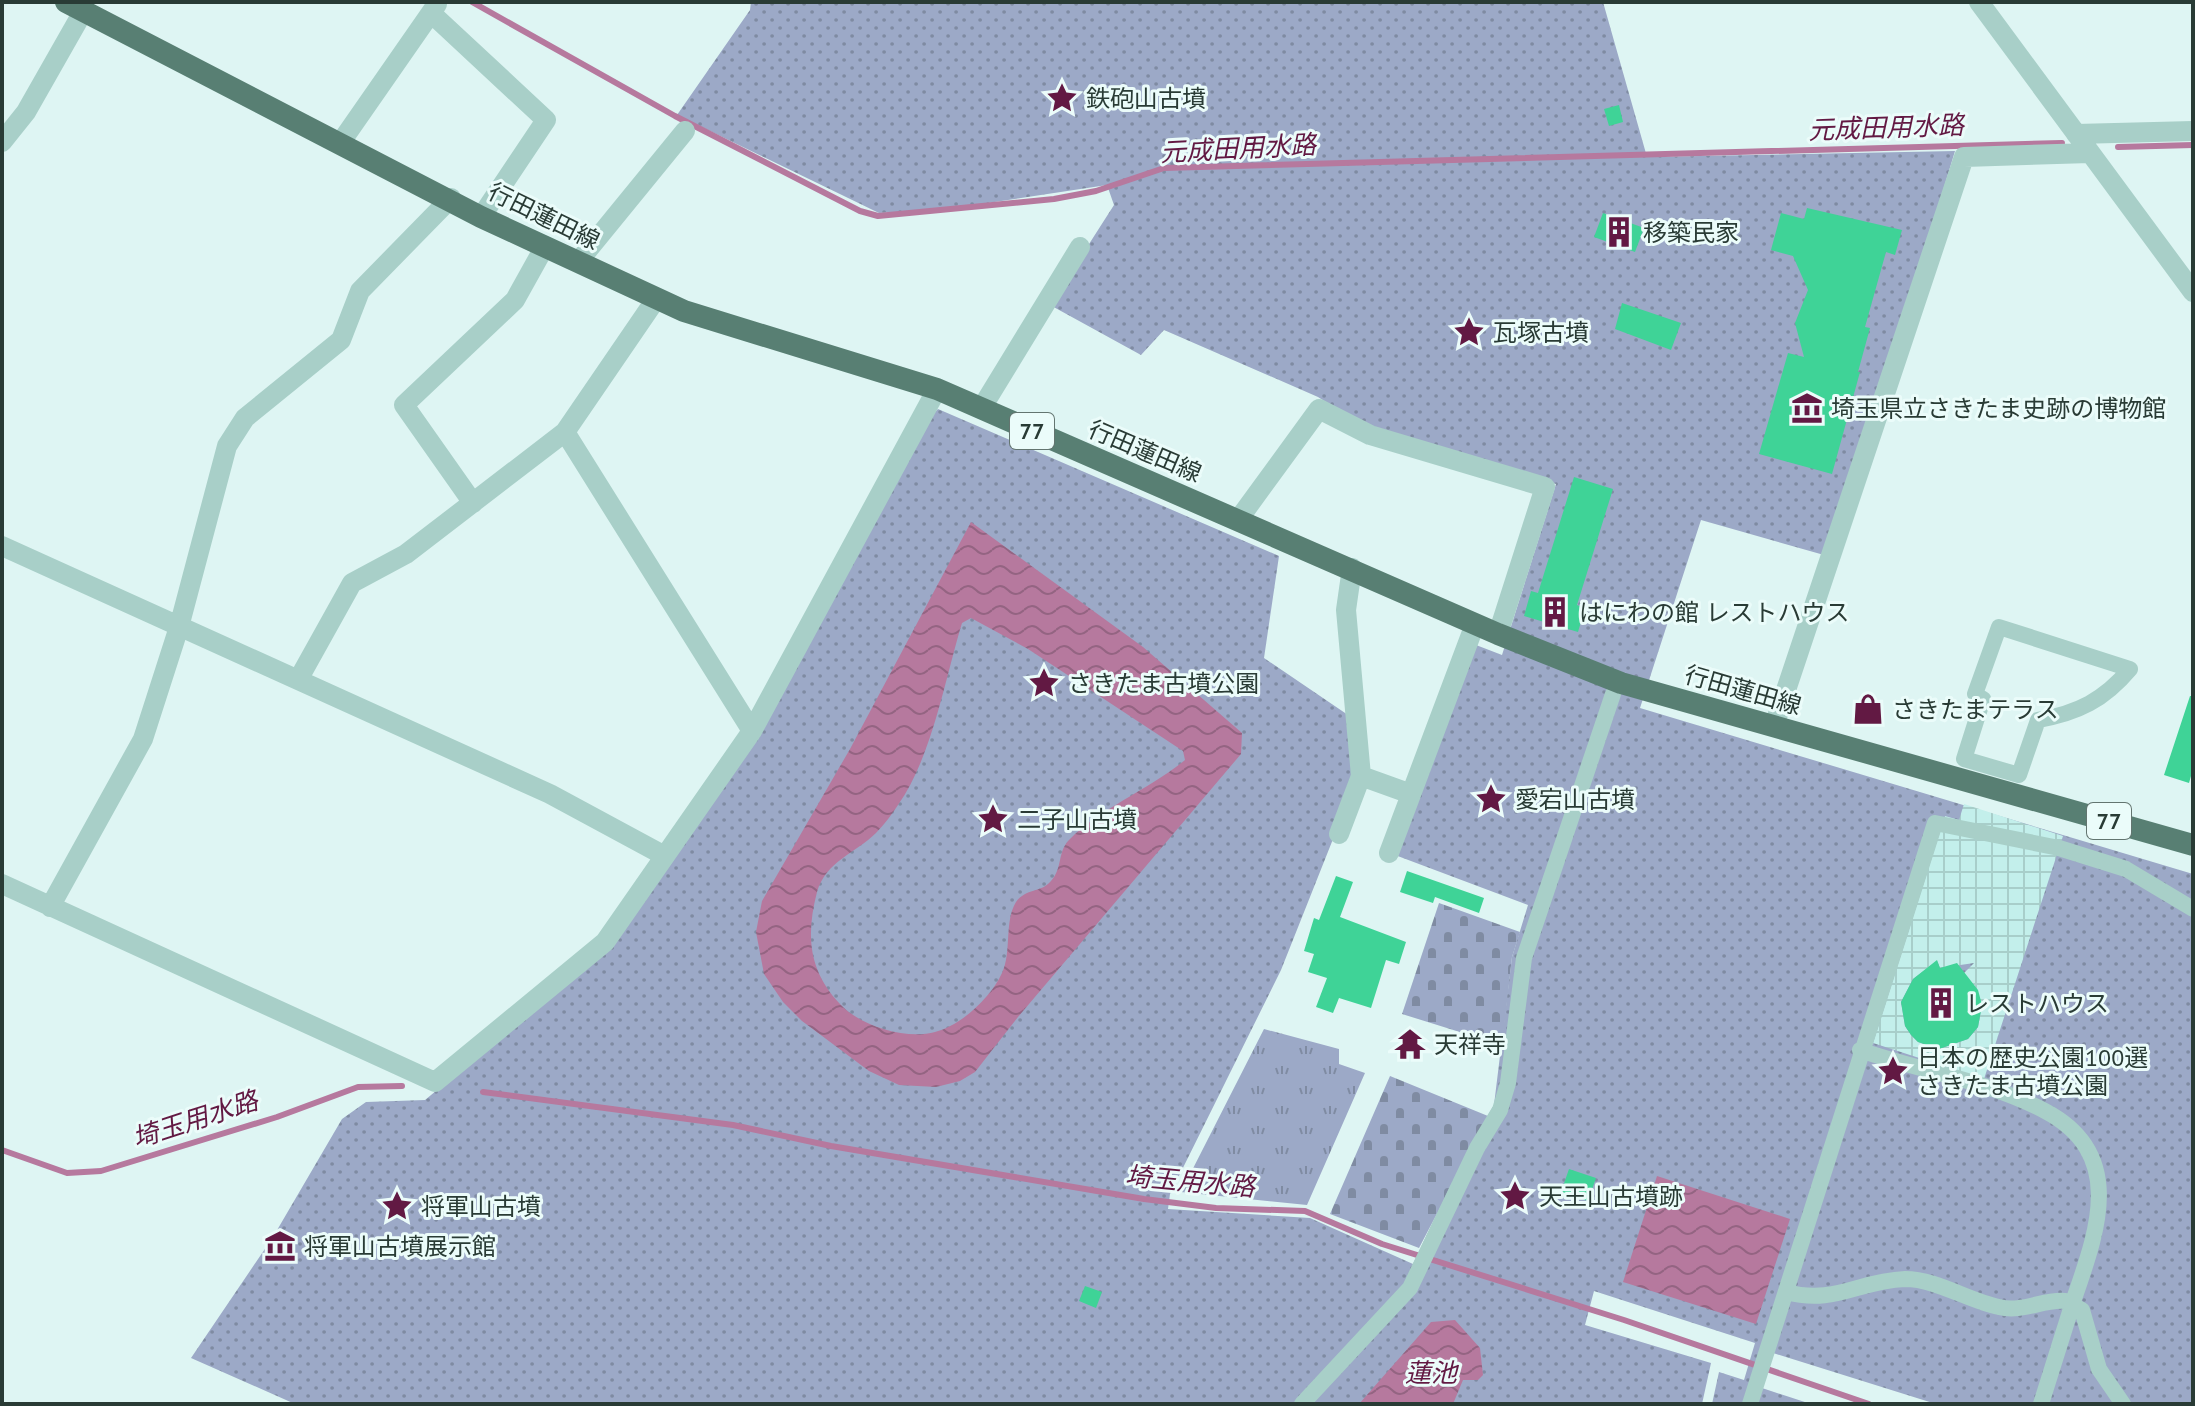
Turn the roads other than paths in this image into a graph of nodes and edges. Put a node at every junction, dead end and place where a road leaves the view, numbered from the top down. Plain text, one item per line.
1 (1979, 2) edge
2 (75, 6) edge
3 (435, 8) edge
4 (685, 131) dead end
5 (2193, 131) edge
6 (2076, 134) junction
7 (2, 142) edge
8 (341, 142) junction
9 (2090, 153) junction
10 (451, 198) junction
11 (481, 217) junction
12 (545, 246) junction
13 (1080, 247) dead end
14 (578, 262) junction
15 (2193, 292) edge
16 (656, 299) junction
17 (937, 389) junction
18 (981, 409) junction
19 (565, 432) junction
20 (473, 503) junction
21 (1238, 520) junction
22 (2, 546) edge
23 (1352, 568) junction
24 (1475, 624) junction
25 (179, 627) junction
26 (1498, 634) junction
27 (298, 680) junction
28 (1613, 694) dead end
29 (1774, 726) junction
30 (752, 731) junction
31 (2019, 775) joint
32 (1361, 776) junction
33 (1411, 794) junction
34 (1339, 834) dead end
35 (2193, 845) edge
36 (1389, 853) dead end
37 (663, 855) junction
38 (2, 884) edge
39 (50, 907) junction
40 (2193, 909) edge
41 (1860, 1050) junction
42 (1786, 1292) junction
43 (2073, 1304) junction
44 (1302, 1404) edge
45 (1750, 1404) edge
46 (2041, 1404) edge
47 (2123, 1404) edge

1 - 6 street
2 - 7 street
2 - 8 main road, 行田蓮田線 / 77
3 - 8 street
3 - 11 street
4 - 14 street
5 - 6 street
6 - 9 street
8 - 10 main road, 行田蓮田線 / 77
9 - 15 street
9 - 29 street
10 - 11 main road, 行田蓮田線 / 77
10 - 25 street
11 - 12 main road, 行田蓮田線 / 77
12 - 14 main road, 行田蓮田線 / 77
12 - 20 street
13 - 18 street
14 - 16 main road, 行田蓮田線 / 77
16 - 17 main road, 行田蓮田線 / 77
16 - 19 street
17 - 18 main road, 行田蓮田線 / 77
17 - 30 street
18 - 21 main road, 行田蓮田線 / 77
19 - 20 street
19 - 30 street
20 - 27 street
21 - 23 main road, 行田蓮田線 / 77
21 - 26 street
22 - 25 street
23 - 24 main road, 行田蓮田線 / 77
23 - 32 street
24 - 26 main road, 行田蓮田線 / 77
24 - 33 street
25 - 27 street
25 - 39 street
26 - 29 main road, 行田蓮田線 / 77
27 - 37 street
28 - 44 street
29 - 35 main road, 行田蓮田線 / 77
30 - 37 street
31 - 31 street
32 - 33 street
32 - 34 street
33 - 36 street
37 - 39 street
38 - 39 street
40 - 41 street
41 - 42 street
41 - 43 street
42 - 43 street
42 - 45 street
43 - 46 street
43 - 47 street

